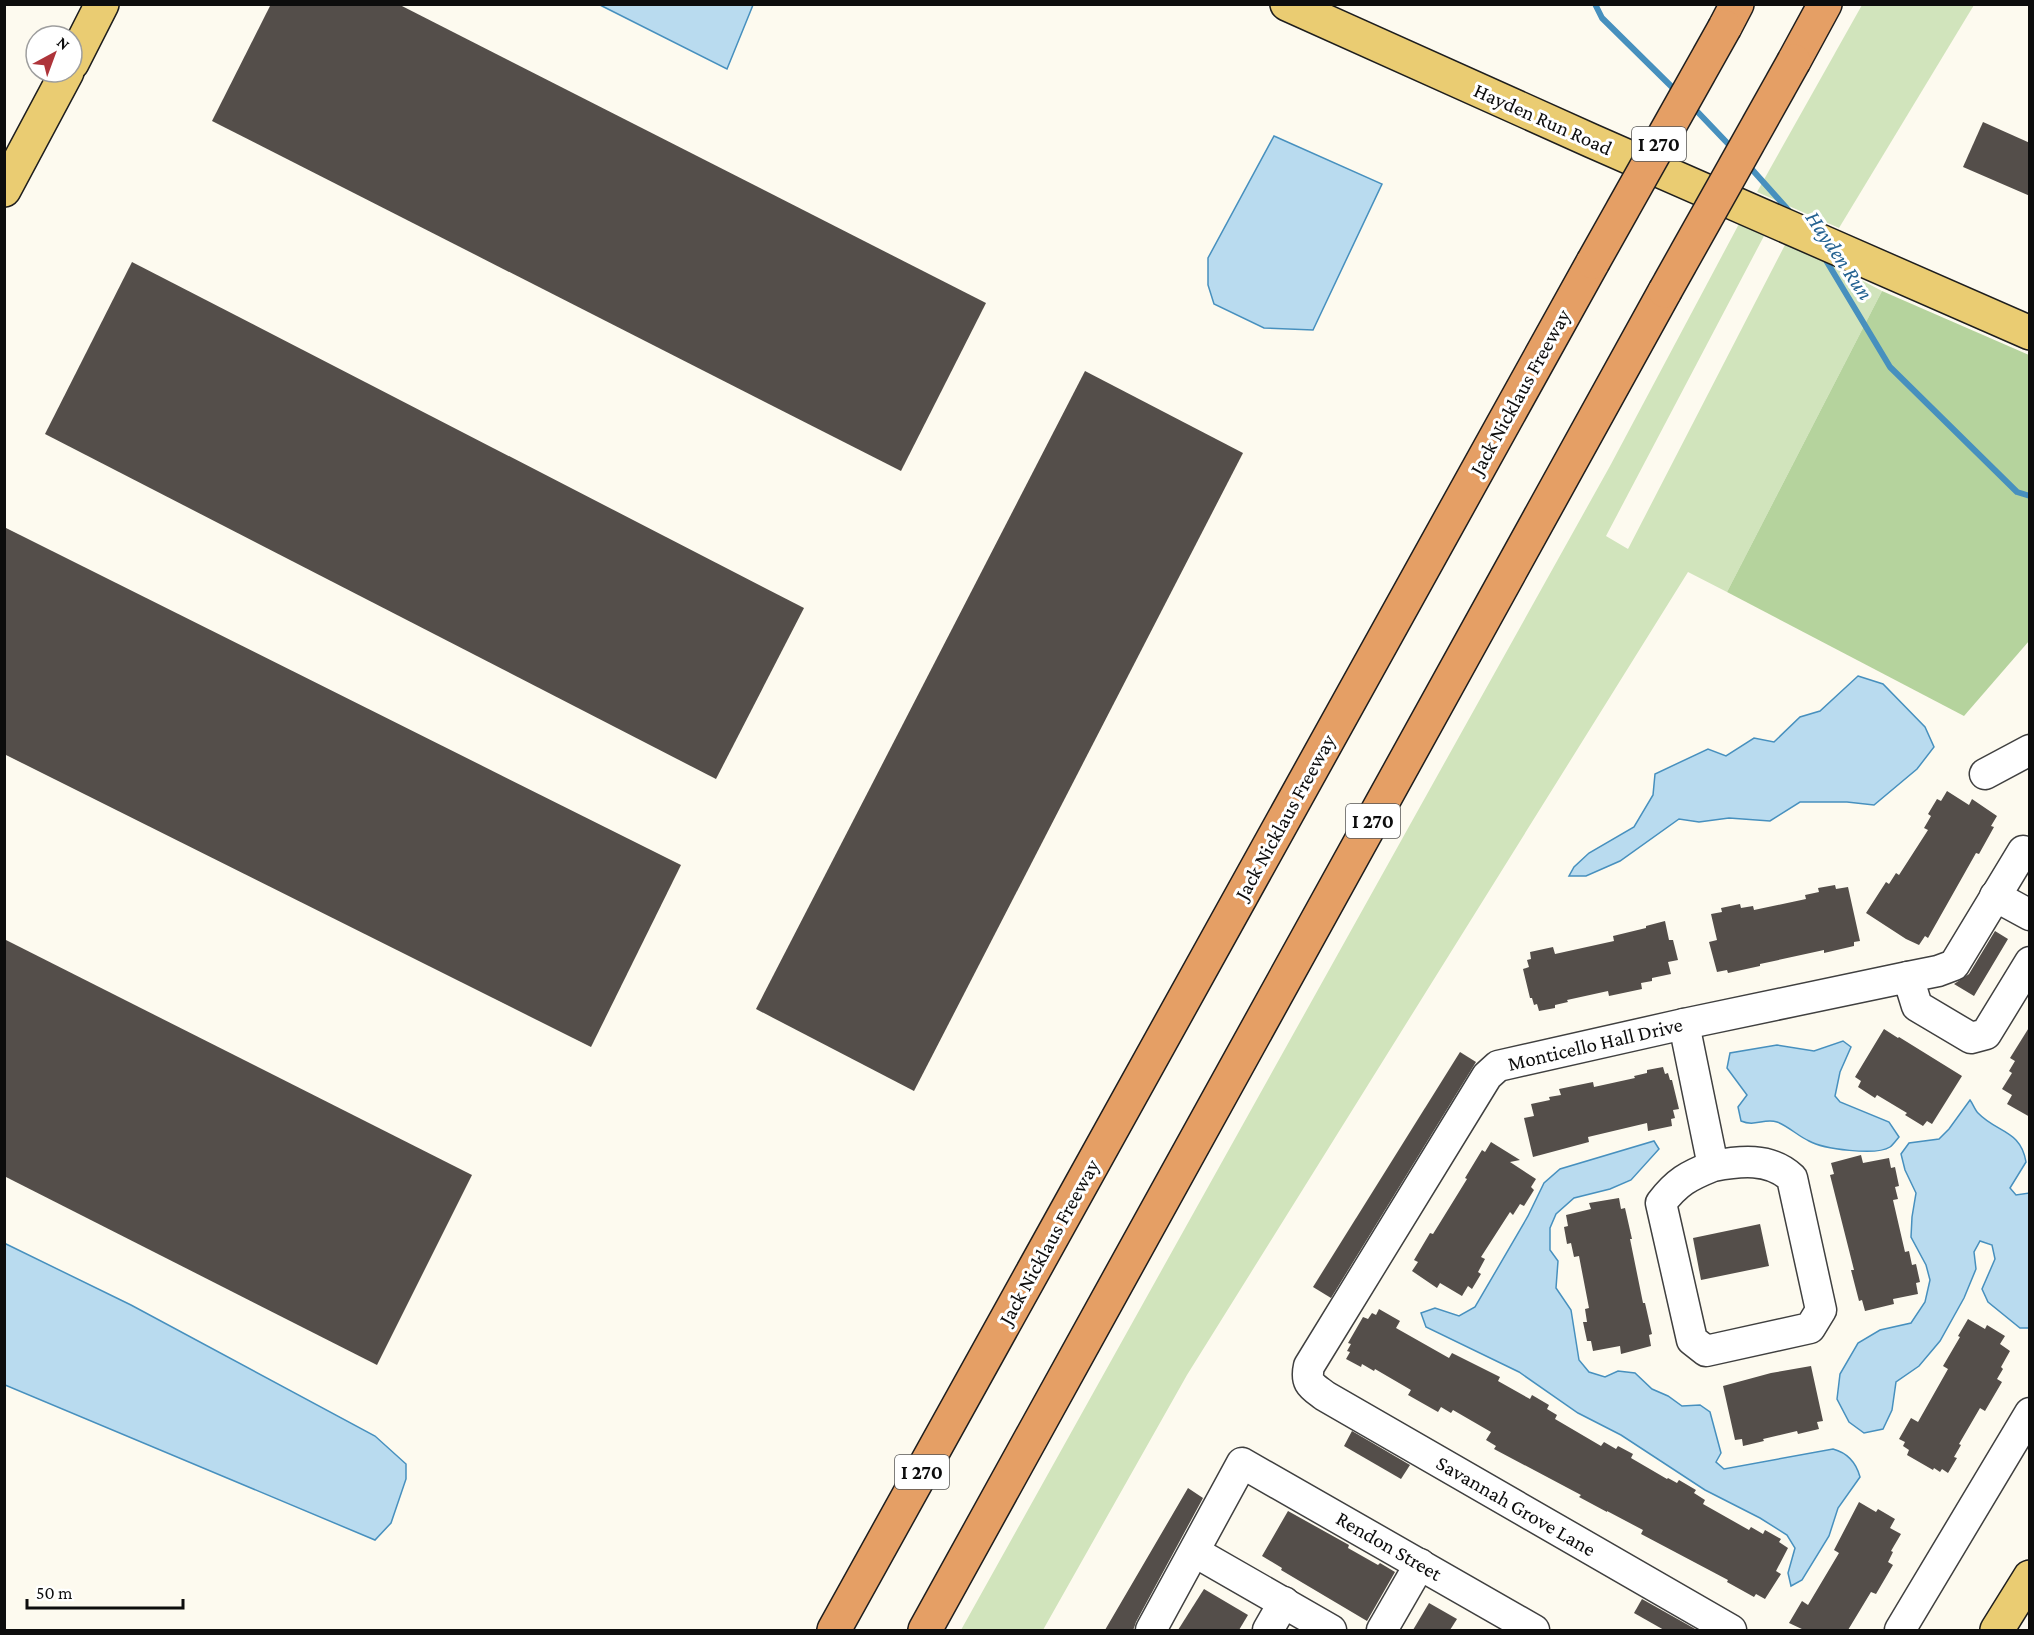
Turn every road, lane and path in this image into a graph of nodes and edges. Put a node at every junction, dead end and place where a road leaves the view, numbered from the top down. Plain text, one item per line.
1 (102, 4) edge
2 (1287, 4) edge
3 (1826, 4) edge
4 (1731, 16) edge
5 (84, 39) edge
6 (61, 84) edge
7 (4, 190) edge
8 (2030, 333) edge
9 (2030, 750) edge
10 (1985, 774) dead end
11 (2023, 851) dead end
12 (1995, 896) junction
13 (2030, 915) edge
14 (2030, 962) edge
15 (1908, 977) junction
16 (1684, 1024) junction
17 (1713, 1166) junction
18 (1306, 1376) joint
19 (2030, 1413) edge
20 (1195, 1552) junction
21 (1420, 1564) junction
22 (2030, 1577) edge
23 (1284, 1602) junction
24 (834, 1630) edge
25 (926, 1630) edge
26 (1151, 1630) edge
27 (1268, 1630) edge
28 (1331, 1630) edge
29 (1382, 1630) edge
30 (1534, 1630) edge
31 (1731, 1630) edge
32 (1900, 1630) edge
33 (1997, 1630) edge

1 - 5 main road
2 - 8 main road, Hayden Run Road
3 - 25 highway, I 270, bridge
4 - 24 highway, Jack Nicklaus Freeway / I 270, bridge
6 - 7 main road
9 - 10 street
11 - 12 street, Monticello Hall Drive
12 - 13 street
12 - 15 street, Monticello Hall Drive
14 - 15 street
15 - 16 street, Monticello Hall Drive
16 - 17 street
16 - 18 street, Monticello Hall Drive
17 - 17 street
18 - 31 street, Savannah Grove Lane
19 - 32 street
20 - 21 street, Rendon Street
20 - 23 street
20 - 26 street
21 - 29 street
21 - 30 street, Rendon Street
22 - 33 main road
23 - 27 street
23 - 28 street

